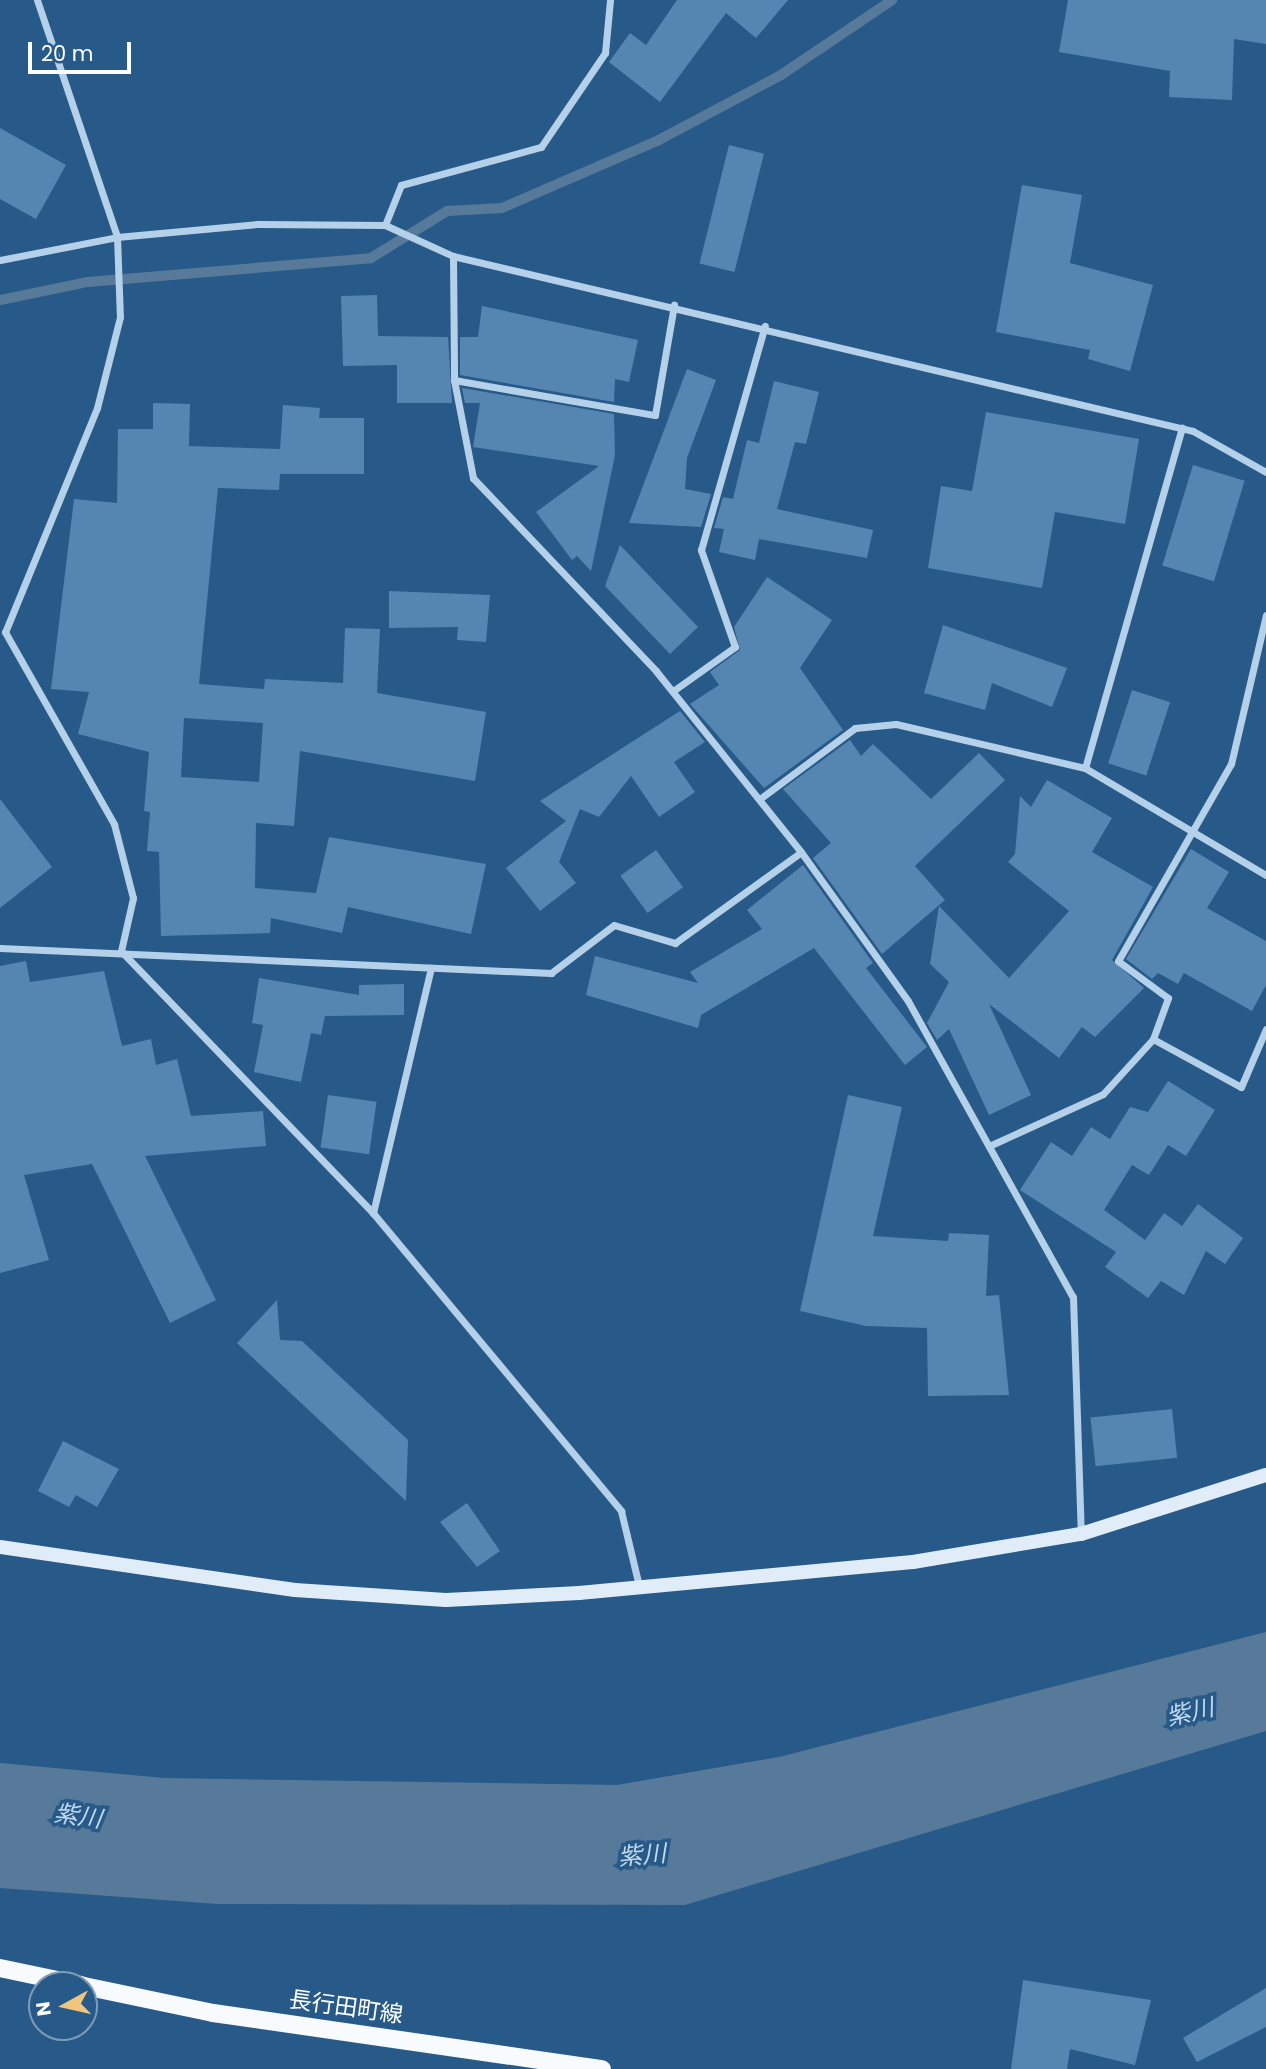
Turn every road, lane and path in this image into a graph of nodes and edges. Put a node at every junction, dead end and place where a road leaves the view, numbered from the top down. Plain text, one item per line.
1 (37, 0) edge
2 (610, 0) edge
3 (385, 225) junction
4 (117, 237) junction
5 (453, 256) junction
6 (0, 260) edge
7 (674, 305) junction
8 (765, 326) junction
9 (454, 380) junction
10 (1182, 428) junction
11 (1266, 472) edge
12 (1266, 615) edge
13 (673, 691) junction
14 (1085, 768) junction
15 (761, 798) junction
16 (1194, 831) junction
17 (801, 852) junction
18 (1266, 875) edge
19 (0, 948) edge
20 (121, 951) junction
21 (431, 968) junction
22 (1266, 1029) edge
23 (1153, 1039) junction
24 (989, 1146) junction
25 (373, 1213) junction
26 (1266, 1475) edge
27 (1081, 1534) junction
28 (0, 1547) edge
29 (639, 1586) junction
30 (0, 1968) edge
31 (28, 1974) edge
32 (98, 1988) edge
33 (602, 2069) edge

1 - 4 street
2 - 3 street
3 - 4 street
3 - 5 street
4 - 6 street
4 - 20 street
5 - 7 street
5 - 9 street
7 - 8 street
7 - 9 street
8 - 10 street
8 - 13 street
9 - 13 street
10 - 11 street
10 - 14 street
12 - 16 street
13 - 15 street
14 - 15 street
14 - 16 street
15 - 17 street
16 - 18 street
16 - 23 street
17 - 21 street
17 - 24 street
19 - 20 street
20 - 21 street
20 - 25 street
21 - 25 street
22 - 23 street
23 - 24 street
24 - 27 street
25 - 29 street
26 - 27 street
27 - 29 street
28 - 29 street
30 - 31 main road, 長行田町線
32 - 33 main road, 長行田町線

